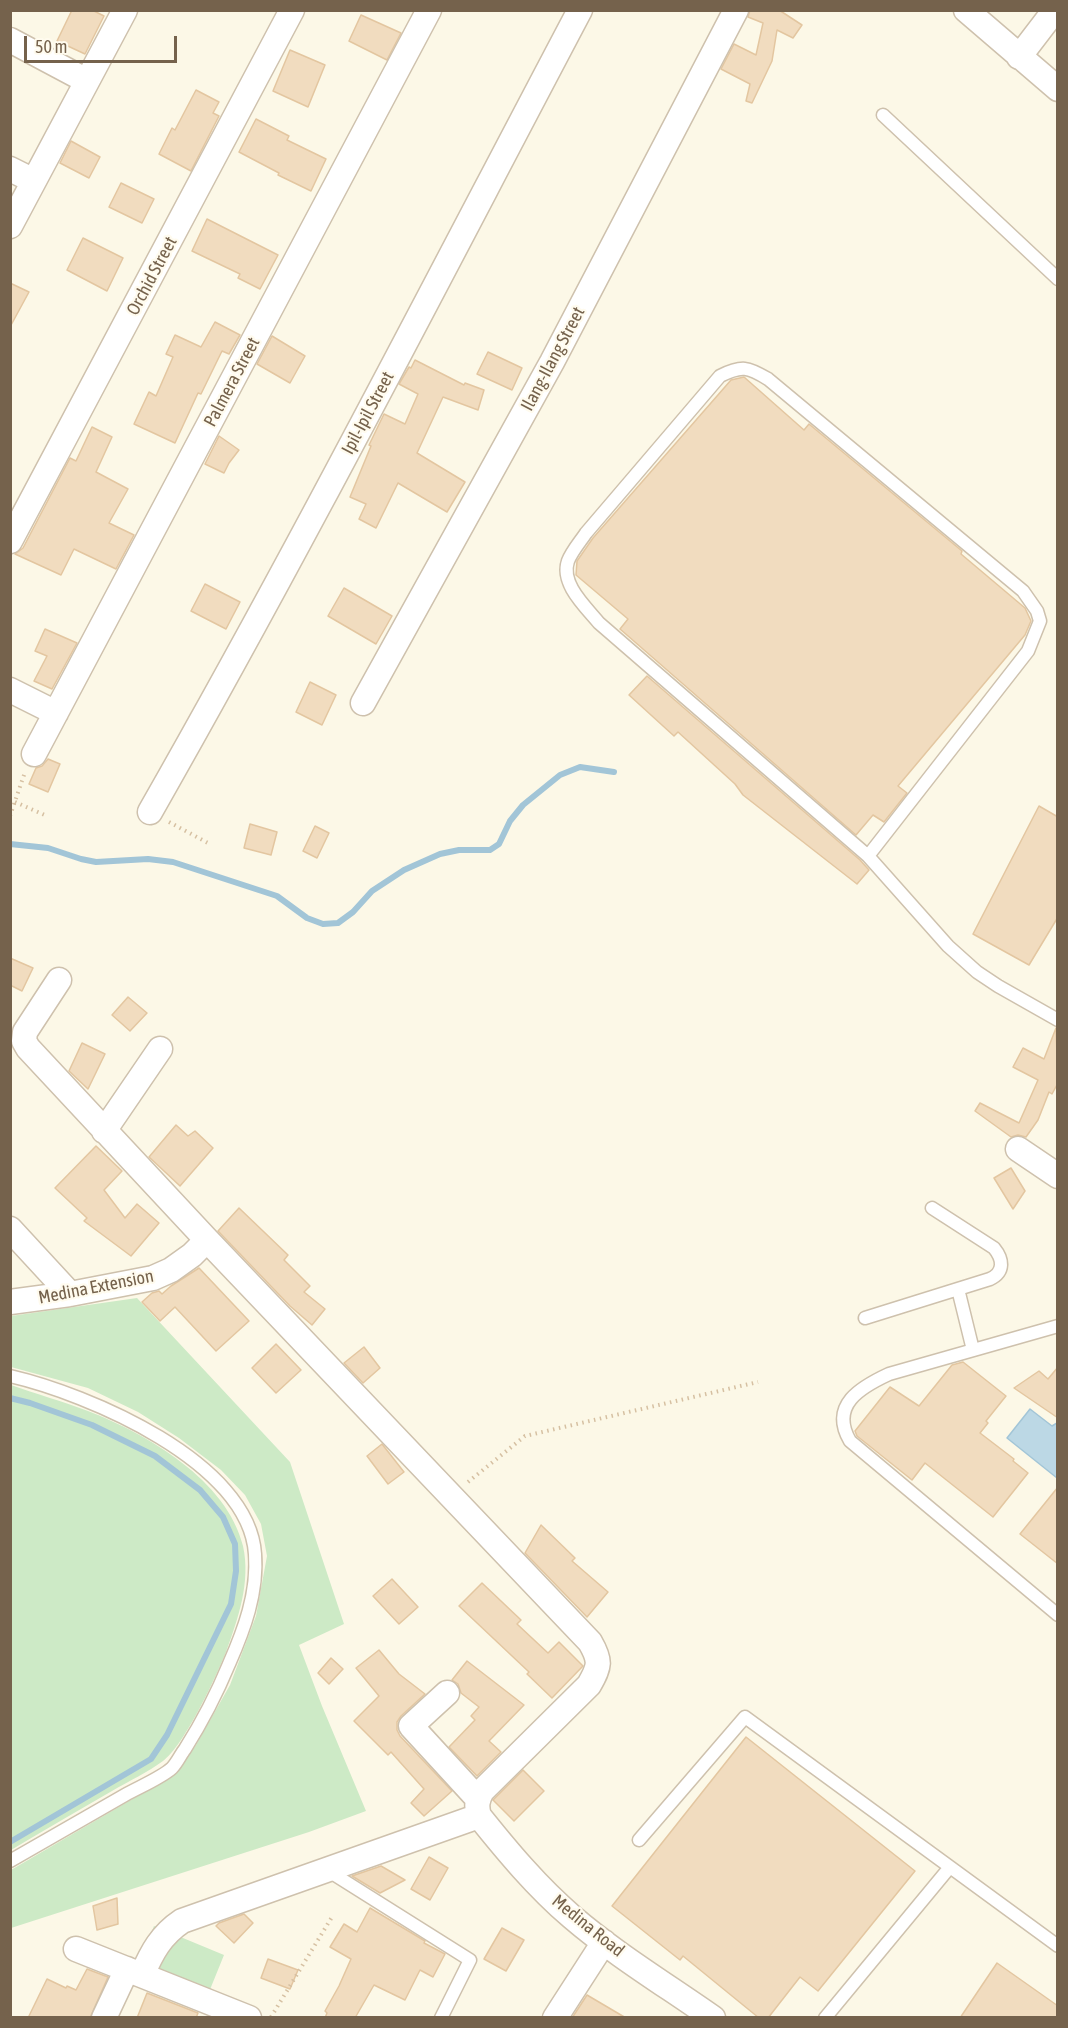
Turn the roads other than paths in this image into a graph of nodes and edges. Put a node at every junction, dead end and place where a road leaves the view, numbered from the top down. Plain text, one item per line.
1 (125, 10) edge
2 (292, 10) edge
3 (580, 10) edge
4 (736, 10) edge
5 (966, 10) edge
6 (1056, 10) edge
7 (421, 13) edge
8 (10, 40) edge
9 (1019, 57) junction
10 (87, 81) junction
11 (1058, 89) edge
12 (883, 116) dead end
13 (10, 169) edge
14 (34, 181) junction
15 (10, 226) edge
16 (1058, 279) edge
17 (10, 541) edge
18 (10, 690) edge
19 (363, 703) dead end
20 (56, 713) junction
21 (34, 754) road end
22 (150, 812) road end
23 (868, 856) junction
24 (59, 980) dead end
25 (1058, 1020) edge
26 (160, 1049) dead end
27 (104, 1131) junction
28 (1018, 1149) dead end
29 (1058, 1176) edge
30 (932, 1208) dead end
31 (10, 1228) edge
32 (207, 1240) junction
33 (958, 1289) junction
34 (70, 1294) junction
35 (10, 1302) edge
36 (865, 1318) dead end
37 (1058, 1326) edge
38 (973, 1350) junction
39 (10, 1376) edge
40 (1058, 1615) edge
41 (447, 1693) dead end
42 (478, 1808) junction
43 (639, 1840) dead end
44 (10, 1861) edge
45 (950, 1867) junction
46 (326, 1870) junction
47 (604, 1942) junction
48 (1058, 1946) edge
49 (76, 1949) dead end
50 (135, 1972) junction
51 (104, 2018) edge
52 (249, 2018) edge
53 (441, 2018) edge
54 (555, 2018) edge
55 (713, 2018) edge
56 (825, 2018) edge

1 - 10 street
2 - 17 street, Orchid Street
3 - 22 street, Ipil-Ipil Street
4 - 19 street, Ilang-Ilang Street
5 - 9 street
6 - 9 street
7 - 20 street, Palmera Street
8 - 10 street
9 - 11 street
10 - 14 street
12 - 16 lane
13 - 14 street
14 - 15 street
18 - 20 street
20 - 21 street, Palmera Street
23 - 23 lane
23 - 25 lane
24 - 27 street
26 - 27 street
27 - 32 street
28 - 29 street
30 - 33 lane
31 - 34 street
32 - 34 street, Medina Extension
32 - 42 street
33 - 36 lane
33 - 38 lane
34 - 35 street, Medina Extension
37 - 38 lane
38 - 40 lane
39 - 44 lane
41 - 42 street, Medina Road
42 - 46 street
42 - 47 street, Medina Road
43 - 45 lane
45 - 48 lane
45 - 56 lane
46 - 50 street
46 - 53 lane
47 - 54 street
47 - 55 street, Medina Road
49 - 50 street
50 - 51 street
50 - 52 street

